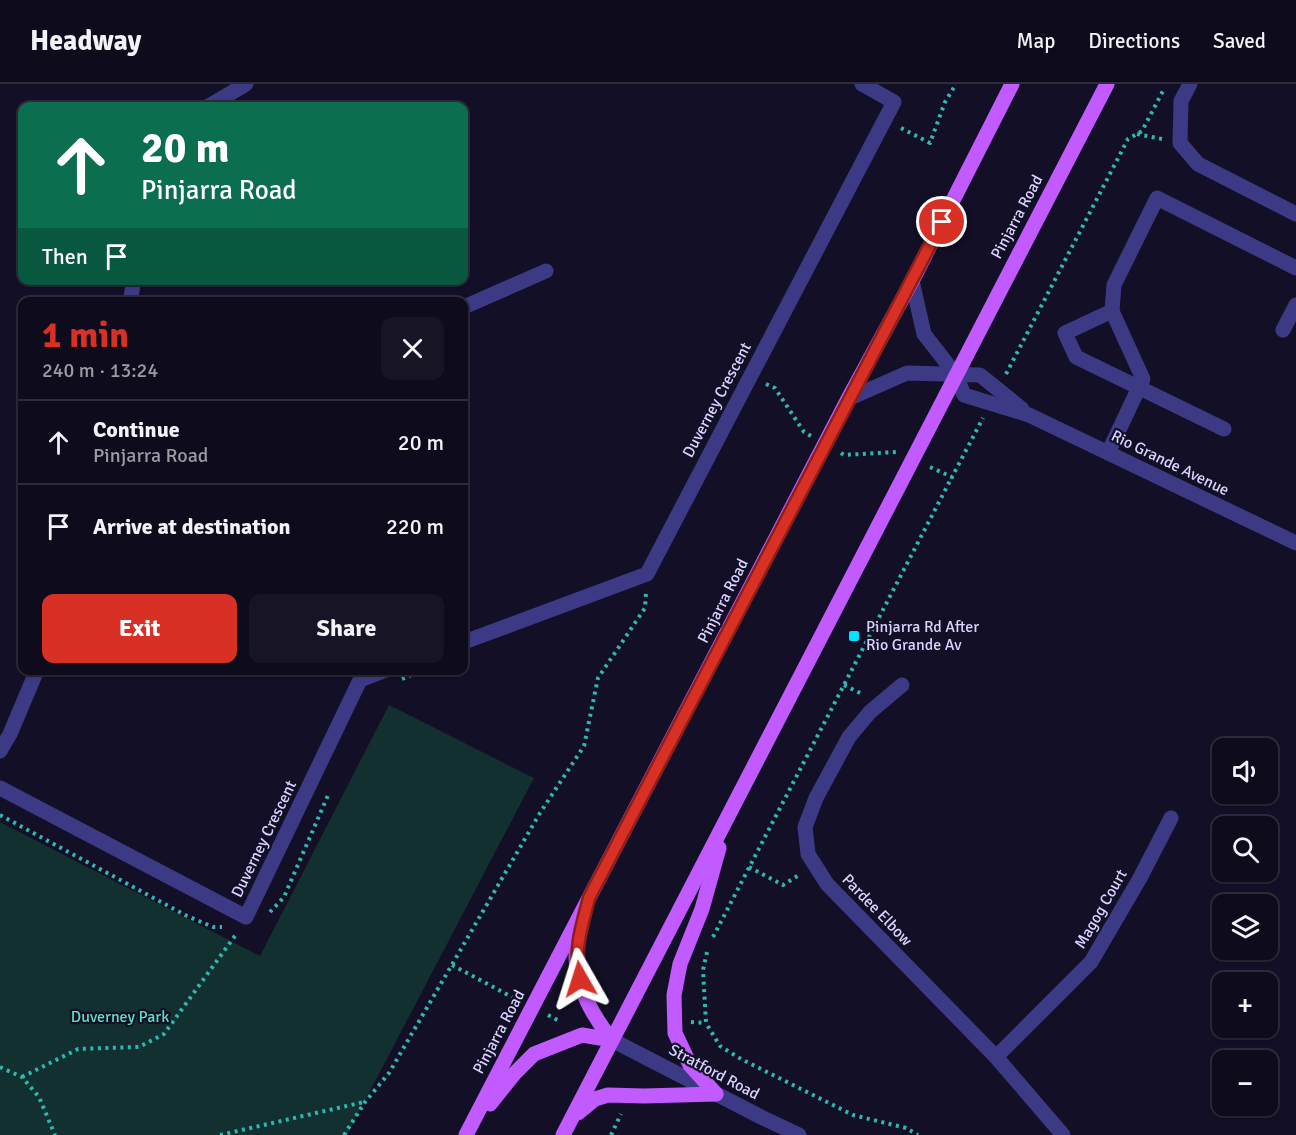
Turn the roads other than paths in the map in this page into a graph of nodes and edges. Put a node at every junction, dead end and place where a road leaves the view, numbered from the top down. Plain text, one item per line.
1 (246, 84) edge
2 (862, 84) edge
3 (1012, 84) edge
4 (1107, 84) edge
5 (1190, 84) edge
6 (216, 102) edge
7 (1296, 214) edge
8 (1296, 268) edge
9 (546, 270) dead end
10 (912, 281) junction
11 (468, 305) edge
12 (1296, 305) edge
13 (1112, 311) junction
14 (1283, 330) dead end
15 (956, 375) junction
16 (1139, 388) junction
17 (994, 396) junction
18 (848, 399) junction
19 (1224, 429) dead end
20 (1108, 453) junction
21 (1296, 543) edge
22 (468, 641) edge
23 (35, 675) edge
24 (373, 675) edge
25 (902, 685) dead end
26 (0, 752) edge
27 (0, 788) edge
28 (728, 816) junction
29 (1171, 818) dead end
30 (589, 898) junction
31 (612, 1040) junction
32 (996, 1057) junction
33 (716, 1094) junction
34 (566, 1130) edge
35 (466, 1135) edge
36 (799, 1135) edge
37 (1063, 1135) edge

1 - 6 street
2 - 22 street, Duverney Crescent
3 - 10 main road, Pinjarra Road
4 - 15 main road, Pinjarra Road
5 - 7 street
8 - 13 street
9 - 11 street
10 - 15 street, Rio Grande Avenue
10 - 18 main road, Pinjarra Road
12 - 14 street
13 - 16 street
13 - 16 street
15 - 17 street, Rio Grande Avenue
15 - 17 street, Rio Grande Avenue
15 - 18 street, Rio Grande Avenue
15 - 28 main road, Pinjarra Road
16 - 19 street
16 - 20 street
17 - 20 street, Rio Grande Avenue
18 - 30 main road, Pinjarra Road
20 - 21 street, Rio Grande Avenue
23 - 26 street
24 - 27 street, Duverney Crescent
25 - 32 street, Pardee Elbow
28 - 31 main road, Pinjarra Road
28 - 33 main road
29 - 32 street, Magog Court
30 - 31 main road
30 - 35 main road, Pinjarra Road
31 - 33 street, Stratford Road
31 - 34 main road, Pinjarra Road
31 - 35 main road
32 - 37 street, Pardee Elbow
33 - 34 main road
33 - 36 street, Stratford Road

